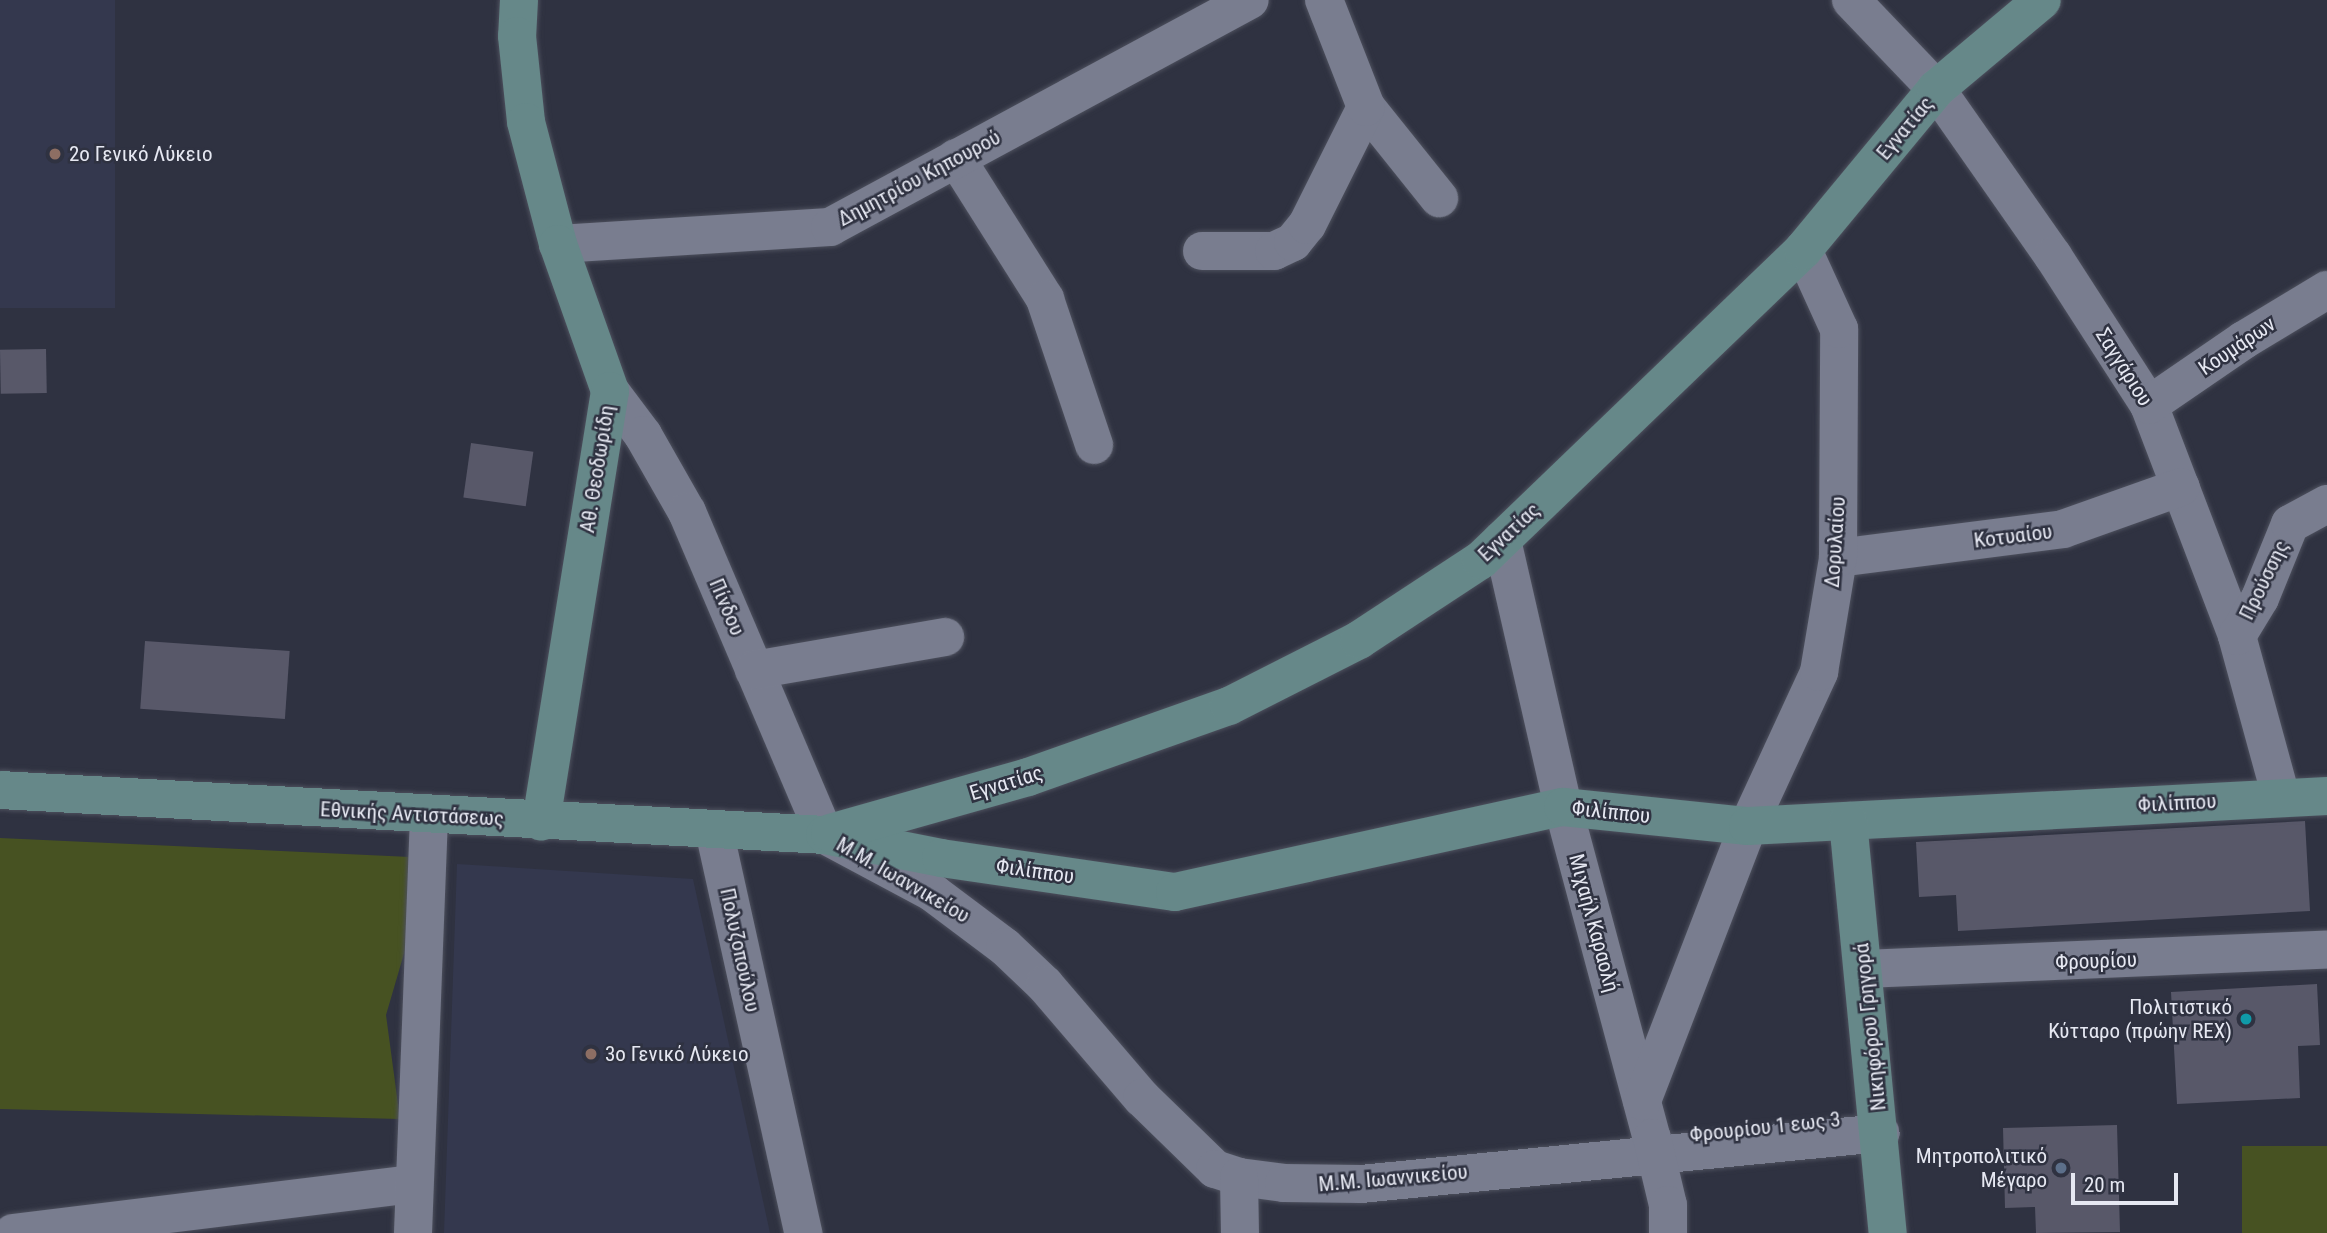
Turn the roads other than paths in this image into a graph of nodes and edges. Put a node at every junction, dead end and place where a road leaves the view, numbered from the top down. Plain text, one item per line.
1 (519, 0) edge
2 (1249, 0) edge
3 (1324, 0) edge
4 (1851, 0) edge
5 (2042, 0) edge
6 (1937, 89) junction
7 (1366, 107) junction
8 (956, 158) junction
9 (1439, 198) dead end
10 (558, 244) junction
11 (1803, 250) junction
12 (1202, 251) dead end
13 (2327, 290) edge
14 (610, 391) junction
15 (2149, 405) junction
16 (1094, 445) dead end
17 (2181, 487) junction
18 (2327, 503) edge
19 (1502, 540) junction
20 (1838, 558) junction
21 (2236, 636) junction
22 (945, 637) dead end
23 (754, 670) junction
24 (0, 790) edge
25 (2327, 796) edge
26 (2281, 797) junction
27 (1563, 807) junction
28 (429, 814) junction
29 (541, 821) junction
30 (1848, 821) junction
31 (1748, 826) junction
32 (714, 830) junction
33 (825, 835) junction
34 (2327, 950) edge
35 (1865, 969) junction
36 (1642, 1101) junction
37 (1880, 1124) junction
38 (1653, 1145) junction
39 (1239, 1177) junction
40 (413, 1184) junction
41 (13, 1233) edge
42 (413, 1233) edge
43 (803, 1233) edge
44 (1240, 1233) edge
45 (1668, 1233) edge
46 (1888, 1233) edge

1 - 10 street, Αθ. Θεοδωρίδη
2 - 8 street, Δημητρίου Κηπουρού
3 - 7 street
4 - 6 street, Σαγγάριου
5 - 6 street, Εγνατίας
6 - 11 street, Εγνατίας
6 - 15 street, Σαγγάριου
7 - 9 street
7 - 12 street
8 - 10 street, Δημητρίου Κηπουρού
8 - 16 street
10 - 14 street, Αθ. Θεοδωρίδη
11 - 19 street, Εγνατίας
11 - 20 street, Δορυλαίου
13 - 15 street, Κουμάρων
14 - 23 street, Πίνδου
14 - 29 street, Αθ. Θεοδωρίδη
15 - 17 street, Σαγγάριου
17 - 20 street, Κοτυαίου
17 - 21 street, Σαγγάριου
18 - 21 street, Προύσσης
19 - 27 street, Μιχαήλ Καραολή
19 - 33 street, Εγνατίας
20 - 31 street, Δορυλαίου
21 - 26 street, Σαγγάριου
22 - 23 street
23 - 33 street, Πίνδου
24 - 28 street, Εθνικής Αντιστάσεως
25 - 26 street, Φιλίππου
26 - 30 street, Φιλίππου
27 - 31 street, Φιλίππου
27 - 33 street, Φιλίππου
27 - 36 street, Μιχαήλ Καραολή
28 - 29 street, Εθνικής Αντιστάσεως
28 - 40 street
29 - 32 street, Εθνικής Αντιστάσεως
30 - 31 street, Φιλίππου
30 - 35 street, Νικηφόρου Γρηγορά
31 - 36 street
32 - 33 street, Εθνικής Αντιστάσεως
32 - 43 street, Πολυζοπούλου
33 - 39 street, Μ.Μ. Ιωαννικείου
34 - 35 street, Φρουρίου
35 - 37 street, Νικηφόρου Γρηγορά
36 - 38 street, Μιχαήλ Καραολή
37 - 38 street, Φρουρίου 1 εως 3
37 - 46 street, Νικηφόρου Γρηγορά
38 - 39 street, Μ.Μ. Ιωαννικείου
38 - 45 street, Μιχαήλ Καραολή
39 - 44 street
40 - 41 street
40 - 42 street

